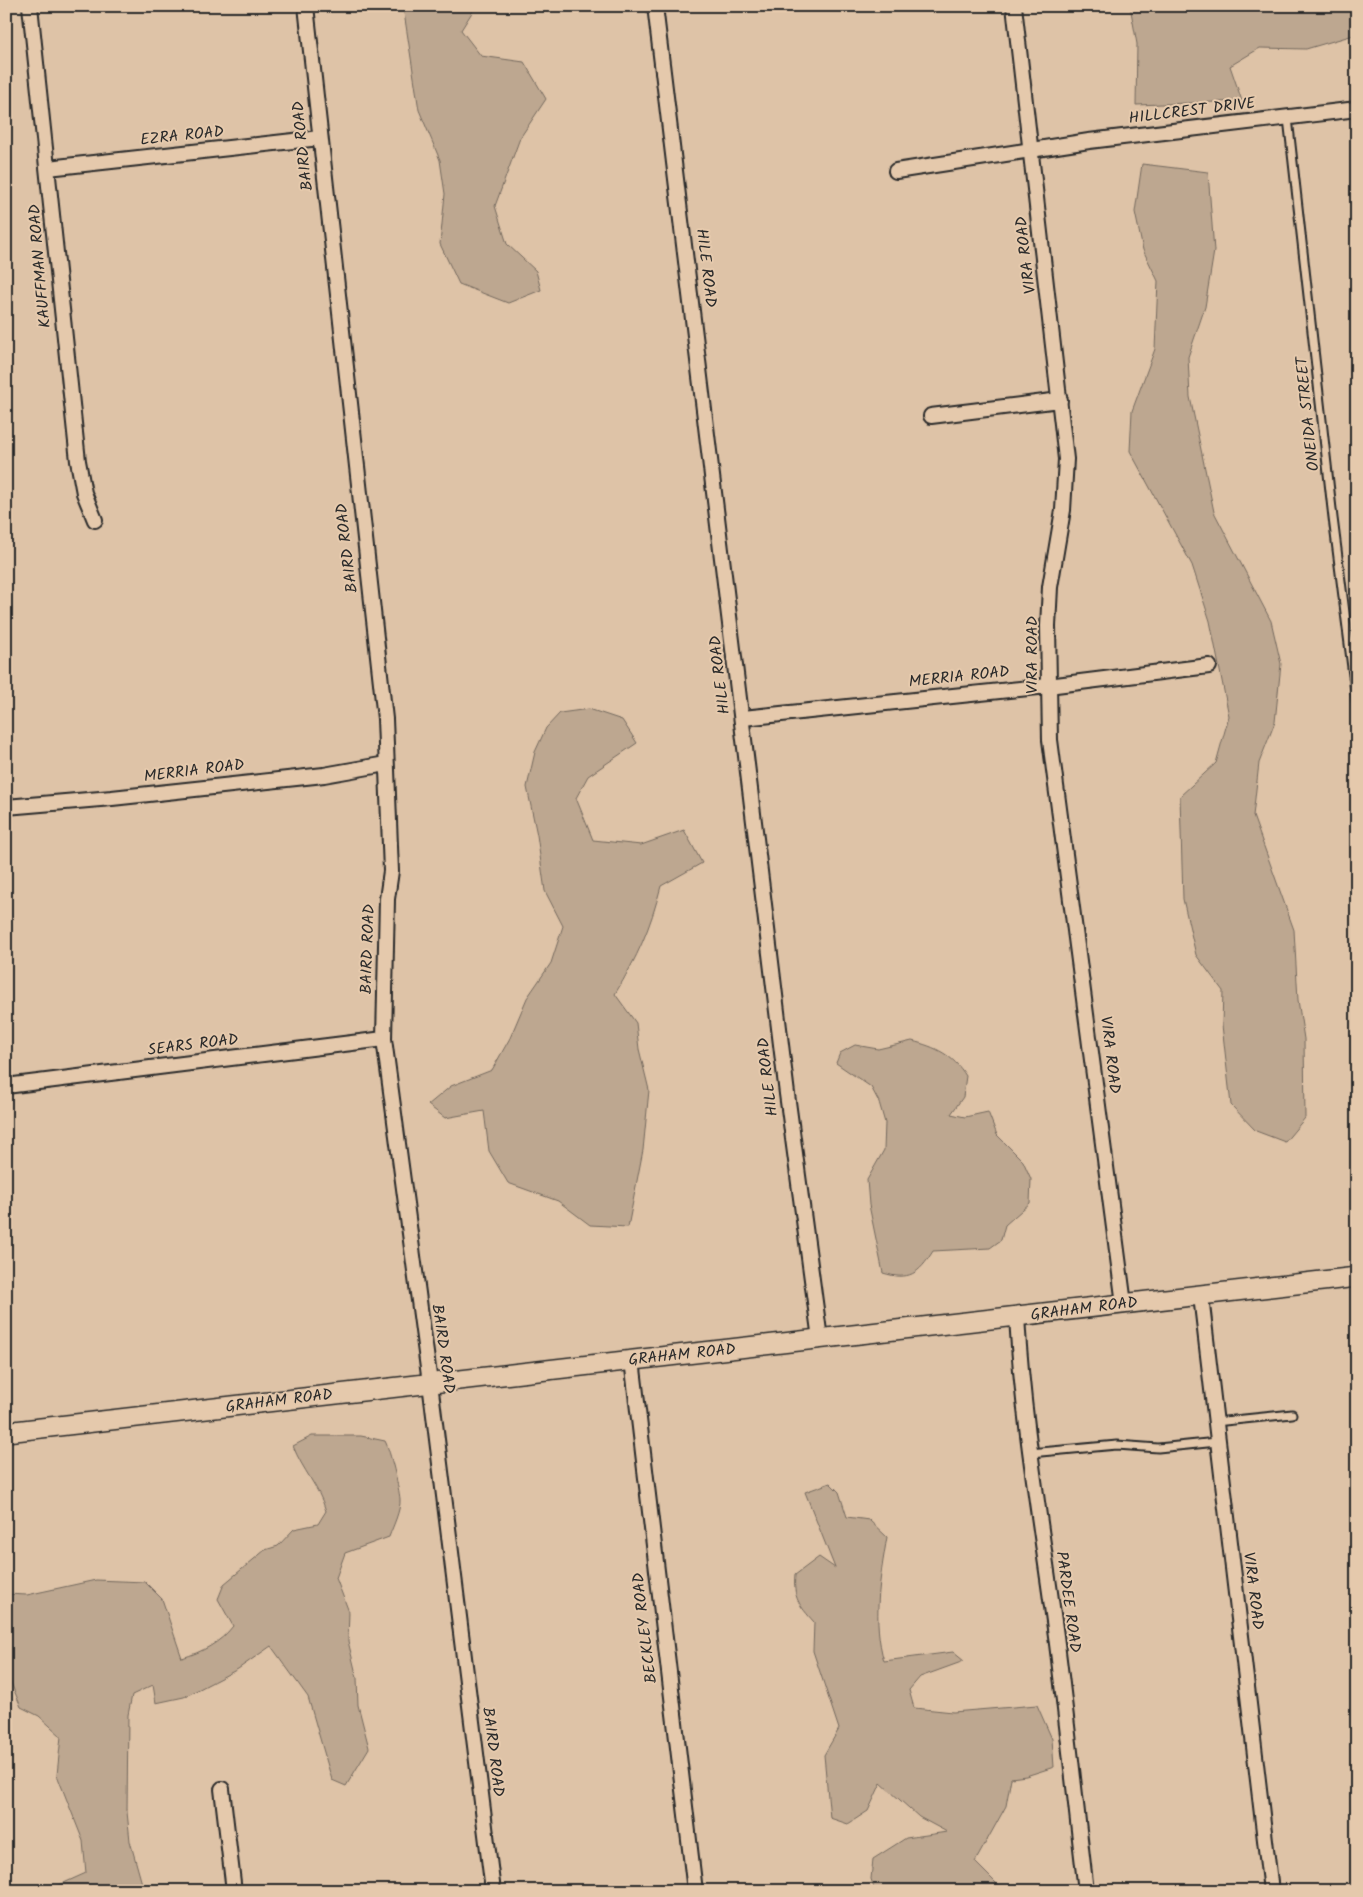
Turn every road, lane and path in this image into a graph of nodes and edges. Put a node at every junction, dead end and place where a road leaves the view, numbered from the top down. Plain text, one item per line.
1 (30, 6) edge
2 (306, 6) edge
3 (655, 6) edge
4 (1014, 6) edge
5 (1357, 109) edge
6 (1288, 118) junction
7 (320, 138) junction
8 (1031, 151) junction
9 (48, 168) junction
10 (896, 171) dead end
11 (1060, 400) junction
12 (931, 416) dead end
13 (95, 520) dead end
14 (1208, 666) dead end
15 (1048, 686) junction
16 (1357, 708) edge
17 (742, 718) junction
18 (386, 764) junction
19 (6, 807) edge
20 (384, 1039) junction
21 (6, 1086) edge
22 (1357, 1277) edge
23 (1201, 1296) junction
24 (1124, 1304) junction
25 (1017, 1317) junction
26 (820, 1339) junction
27 (632, 1360) junction
28 (430, 1383) junction
29 (1292, 1414) dead end
30 (1215, 1422) junction
31 (6, 1432) edge
32 (1217, 1442) junction
33 (1030, 1453) junction
34 (222, 1789) dead end
35 (234, 1891) edge
36 (492, 1891) edge
37 (695, 1891) edge
38 (1086, 1891) edge
39 (1271, 1891) edge

1 - 9 street, KAUFFMAN ROAD
2 - 7 street, BAIRD ROAD
3 - 17 street, HILE ROAD
4 - 8 street, VIRA ROAD
5 - 6 street, HILLCREST DRIVE
6 - 8 street, HILLCREST DRIVE
6 - 16 lane, ONEIDA STREET
7 - 9 street, EZRA ROAD
7 - 18 street, BAIRD ROAD
8 - 10 street, HILLCREST DRIVE
8 - 11 street, VIRA ROAD
9 - 13 street, KAUFFMAN ROAD
11 - 12 street
11 - 15 street, VIRA ROAD
14 - 15 street, MERRIA ROAD
15 - 17 street, MERRIA ROAD
15 - 24 street, VIRA ROAD
17 - 26 street, HILE ROAD
18 - 19 street, MERRIA ROAD
18 - 20 street, BAIRD ROAD
20 - 21 street, SEARS ROAD
20 - 28 street, BAIRD ROAD
22 - 23 main road, GRAHAM ROAD
23 - 24 main road, GRAHAM ROAD
23 - 30 street, VIRA ROAD
24 - 25 main road, GRAHAM ROAD
25 - 26 main road, GRAHAM ROAD
25 - 33 street, PARDEE ROAD
26 - 27 main road, GRAHAM ROAD
27 - 28 main road, GRAHAM ROAD
27 - 37 street, BECKLEY ROAD
28 - 31 main road, GRAHAM ROAD
28 - 36 street, BAIRD ROAD
29 - 30 lane
30 - 32 street, VIRA ROAD
32 - 33 lane
32 - 39 street, VIRA ROAD
33 - 38 street, PARDEE ROAD
34 - 35 street

